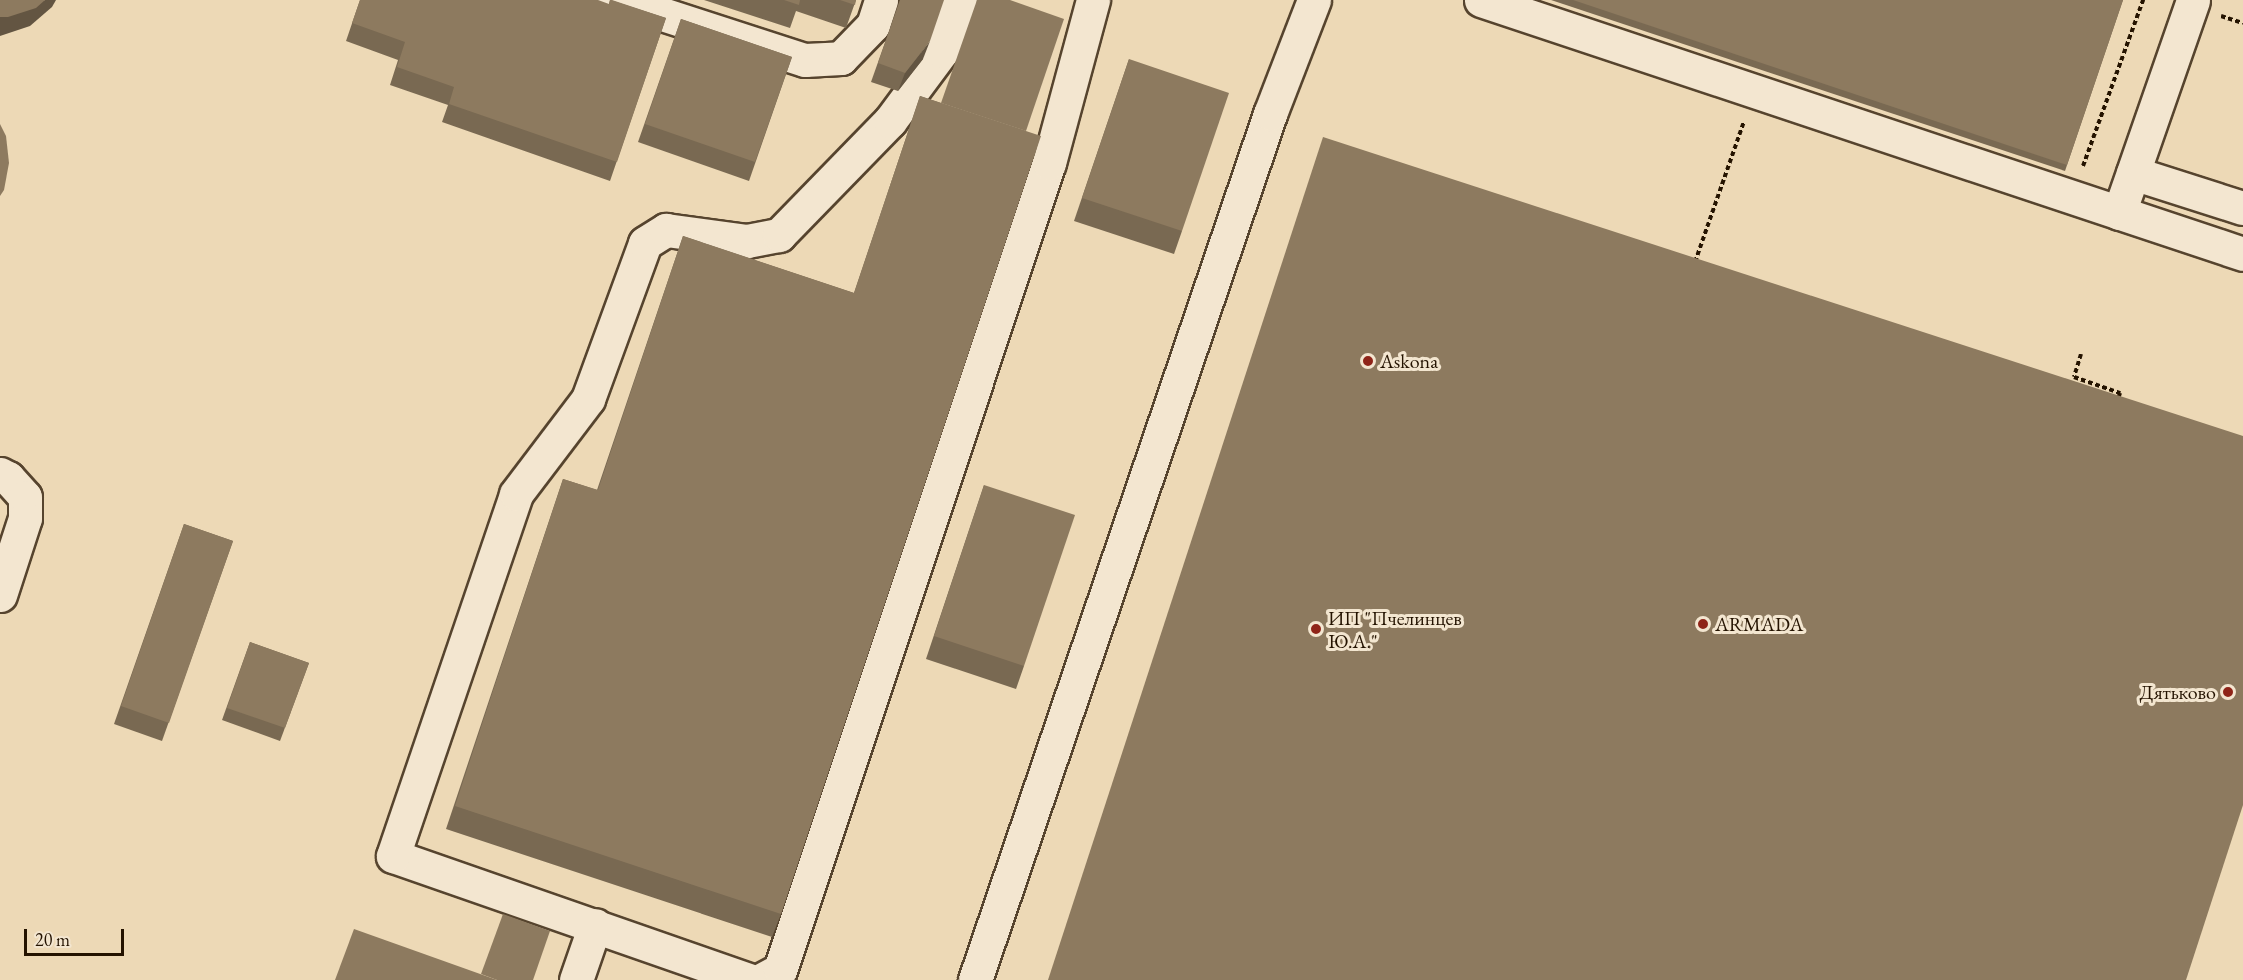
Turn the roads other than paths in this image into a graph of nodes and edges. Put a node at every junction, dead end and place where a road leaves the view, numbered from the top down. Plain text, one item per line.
1 (585, 0) edge
2 (881, 0) edge
3 (960, 0) edge
4 (1314, 0) edge
5 (1481, 0) edge
6 (2204, 7) edge
7 (1089, 15) edge
8 (1053, 19) edge
9 (2133, 173) junction
10 (2243, 208) edge
11 (2119, 213) junction
12 (2243, 254) edge
13 (0, 474) edge
14 (0, 595) edge
15 (595, 925) junction
16 (576, 980) edge
17 (750, 980) edge
18 (761, 980) edge
19 (975, 980) edge

1 - 2 lane
3 - 15 lane
4 - 19 lane
5 - 11 lane
6 - 9 lane
7 - 8 lane
7 - 18 lane
9 - 10 lane
9 - 11 lane
11 - 12 lane
13 - 14 lane
15 - 16 lane
15 - 17 lane

